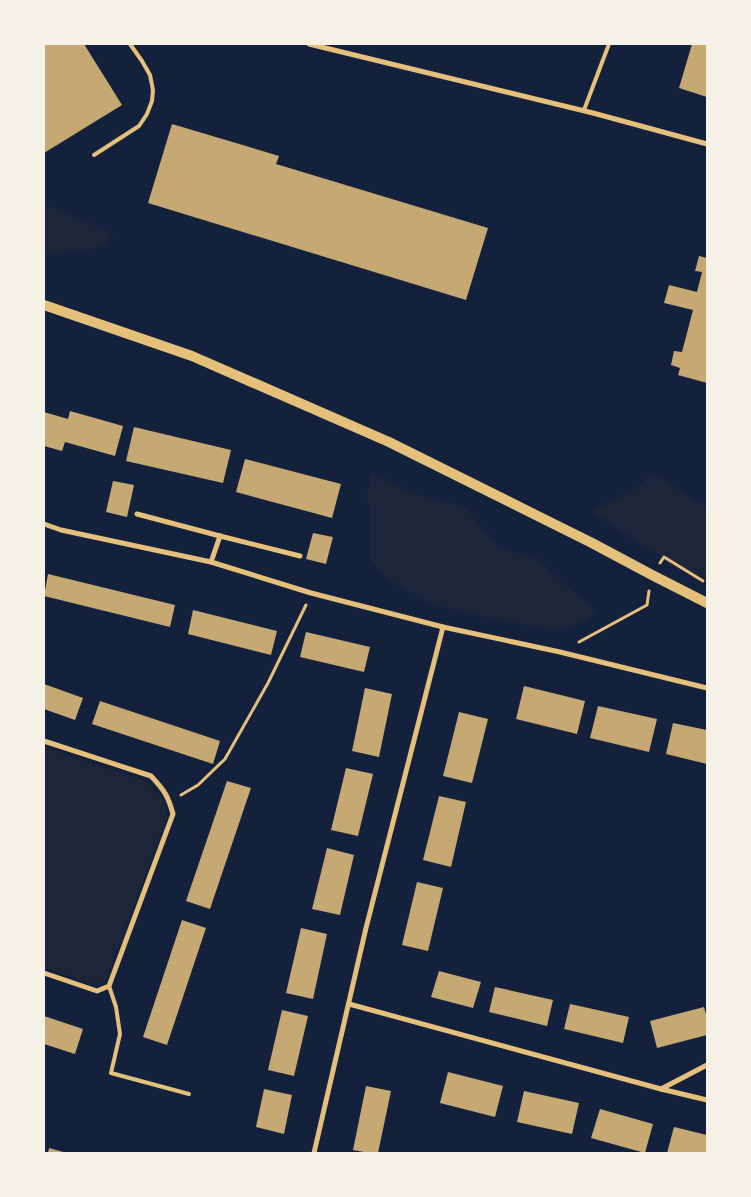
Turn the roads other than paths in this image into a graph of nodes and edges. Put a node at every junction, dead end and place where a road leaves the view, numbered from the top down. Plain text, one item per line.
1 (130, 44) edge
2 (309, 44) edge
3 (609, 44) edge
4 (584, 110) junction
5 (707, 144) edge
6 (94, 155) dead end
7 (44, 306) edge
8 (137, 514) dead end
9 (44, 524) edge
10 (220, 536) junction
11 (300, 556) dead end
12 (211, 562) junction
13 (707, 603) edge
14 (443, 627) junction
15 (707, 688) edge
16 (44, 741) edge
17 (44, 973) edge
18 (109, 986) junction
19 (349, 1004) junction
20 (707, 1065) edge
21 (661, 1089) junction
22 (189, 1094) dead end
23 (707, 1100) edge
24 (314, 1153) edge

1 - 6 lane
2 - 4 street
3 - 4 lane
4 - 5 street
7 - 13 main road
8 - 10 street
9 - 12 street
10 - 11 street
10 - 12 street
12 - 14 street
14 - 15 street
14 - 19 street
16 - 18 street
17 - 18 street
18 - 22 lane
19 - 21 street
19 - 24 street
20 - 21 street
21 - 23 street

